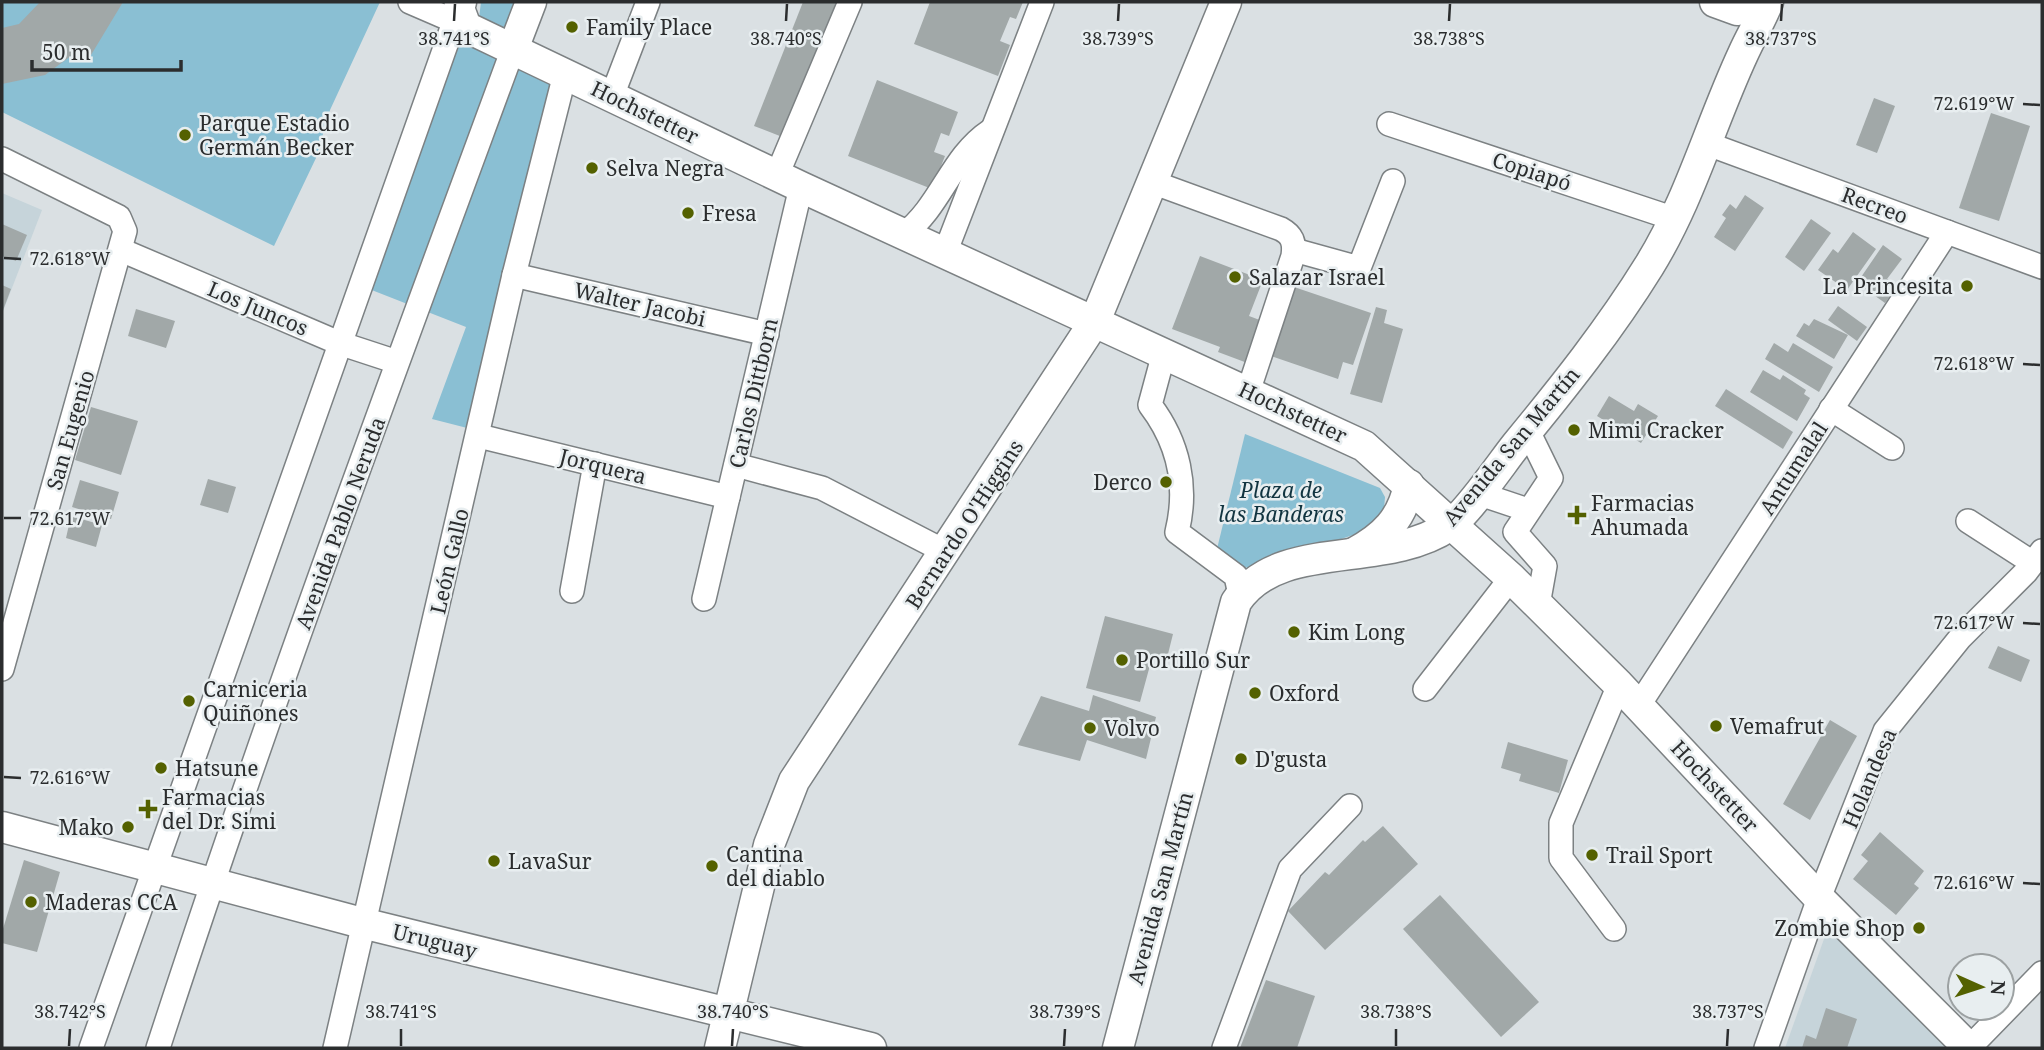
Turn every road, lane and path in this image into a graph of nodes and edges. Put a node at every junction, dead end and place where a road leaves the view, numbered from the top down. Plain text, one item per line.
1 (410, 2) edge
2 (531, 2) edge
3 (648, 2) edge
4 (850, 2) edge
5 (1042, 2) edge
6 (1226, 2) edge
7 (1768, 2) edge
8 (1736, 4) edge
9 (458, 10) edge
10 (513, 49) junction
11 (1743, 54) junction
12 (565, 74) junction
13 (612, 96) junction
14 (1389, 124) dead end
15 (993, 129) junction
16 (1708, 144) junction
17 (2, 159) edge
18 (789, 181) junction
19 (1394, 181) dead end
20 (1152, 182) junction
21 (1675, 219) junction
22 (1947, 232) junction
23 (904, 234) junction
24 (123, 241) junction
25 (1294, 250) junction
26 (945, 253) junction
27 (2042, 267) edge
28 (514, 275) junction
29 (1095, 321) junction
30 (766, 334) junction
31 (339, 343) junction
32 (1164, 353) junction
33 (397, 362) junction
34 (1248, 392) junction
35 (1831, 409) junction
36 (1528, 431) junction
37 (479, 436) junction
38 (1892, 448) dead end
39 (595, 464) junction
40 (736, 465) junction
41 (1409, 485) junction
42 (1477, 493) junction
43 (728, 497) junction
44 (1528, 510) junction
45 (1968, 521) dead end
46 (1452, 524) junction
47 (947, 552) junction
48 (1351, 554) junction
49 (2038, 557) edge
50 (1539, 561) junction
51 (1508, 575) junction
52 (572, 591) dead end
53 (1240, 595) junction
54 (704, 599) dead end
55 (1538, 605) junction
56 (2, 669) edge
57 (1425, 690) dead end
58 (1629, 695) junction
59 (1350, 806) dead end
60 (2, 827) edge
61 (156, 870) junction
62 (212, 882) junction
63 (1819, 898) junction
64 (362, 923) junction
65 (1614, 929) dead end
66 (2042, 973) edge
67 (729, 1012) junction
68 (91, 1048) edge
69 (158, 1048) edge
70 (335, 1048) edge
71 (720, 1048) edge
72 (870, 1048) edge
73 (1118, 1048) edge
74 (1224, 1048) edge
75 (1766, 1048) edge
76 (1969, 1048) edge

1 - 9 street
2 - 10 main road, Avenida Pablo Neruda
3 - 13 street
4 - 18 street, Carlos Dittborn
5 - 15 street
6 - 20 main road, Bernardo O'Higgins
7 - 11 main road, Avenida San Martín
8 - 11 main road, Avenida San Martín
9 - 10 main road, Hochstetter
9 - 31 street
10 - 12 main road, Hochstetter
10 - 33 street, Avenida Pablo Neruda
11 - 16 main road, Avenida San Martín
12 - 13 main road, Hochstetter
12 - 28 street, León Gallo
13 - 18 main road, Hochstetter
14 - 21 street, Copiapó
15 - 23 street
15 - 26 street
16 - 21 main road, Avenida San Martín
16 - 22 street, Recreo
17 - 24 street, Los Juncos
18 - 23 main road, Hochstetter
18 - 30 street, Carlos Dittborn
19 - 25 street
20 - 25 street
20 - 29 main road, Bernardo O'Higgins
21 - 36 main road, Avenida San Martín
22 - 27 street, Recreo
22 - 35 street, Antumalal
23 - 26 main road, Hochstetter
24 - 31 street, Los Juncos
24 - 56 street, San Eugenio
25 - 34 street
26 - 29 main road, Hochstetter
28 - 30 street, Walter Jacobi
28 - 37 street, León Gallo
29 - 32 main road, Hochstetter
29 - 47 main road, Bernardo O'Higgins
30 - 40 street, Carlos Dittborn
31 - 33 street, Los Juncos
31 - 61 street
32 - 34 main road, Hochstetter
32 - 53 street
33 - 62 street, Avenida Pablo Neruda
34 - 41 main road, Hochstetter
35 - 38 street
35 - 58 street, Antumalal
36 - 42 main road, Avenida San Martín
36 - 44 street
37 - 39 street, Jorquera
37 - 64 street, León Gallo
39 - 43 street, Jorquera
39 - 52 street
40 - 43 street, Carlos Dittborn
40 - 47 street
41 - 46 main road, Hochstetter
41 - 48 main road
42 - 44 street
42 - 46 main road, Avenida San Martín
43 - 54 street, Carlos Dittborn
44 - 50 street
45 - 49 street
46 - 48 main road, Avenida San Martín
46 - 51 main road, Hochstetter
47 - 67 main road, Bernardo O'Higgins
48 - 53 main road, Avenida San Martín
49 - 63 street, Holandesa
50 - 51 street
50 - 55 street
51 - 55 main road, Hochstetter
51 - 57 street
53 - 73 main road, Avenida San Martín
55 - 58 main road, Hochstetter
58 - 63 main road, Hochstetter
58 - 65 street, Antumalal
59 - 74 street
60 - 61 main road, Uruguay
61 - 62 main road, Uruguay
61 - 68 street
62 - 64 main road, Uruguay
62 - 69 street, Avenida Pablo Neruda
63 - 75 street, Holandesa
63 - 76 main road, Hochstetter
64 - 67 main road, Uruguay
64 - 70 street, León Gallo
66 - 76 street
67 - 71 main road, Bernardo O'Higgins
67 - 72 main road, Uruguay

